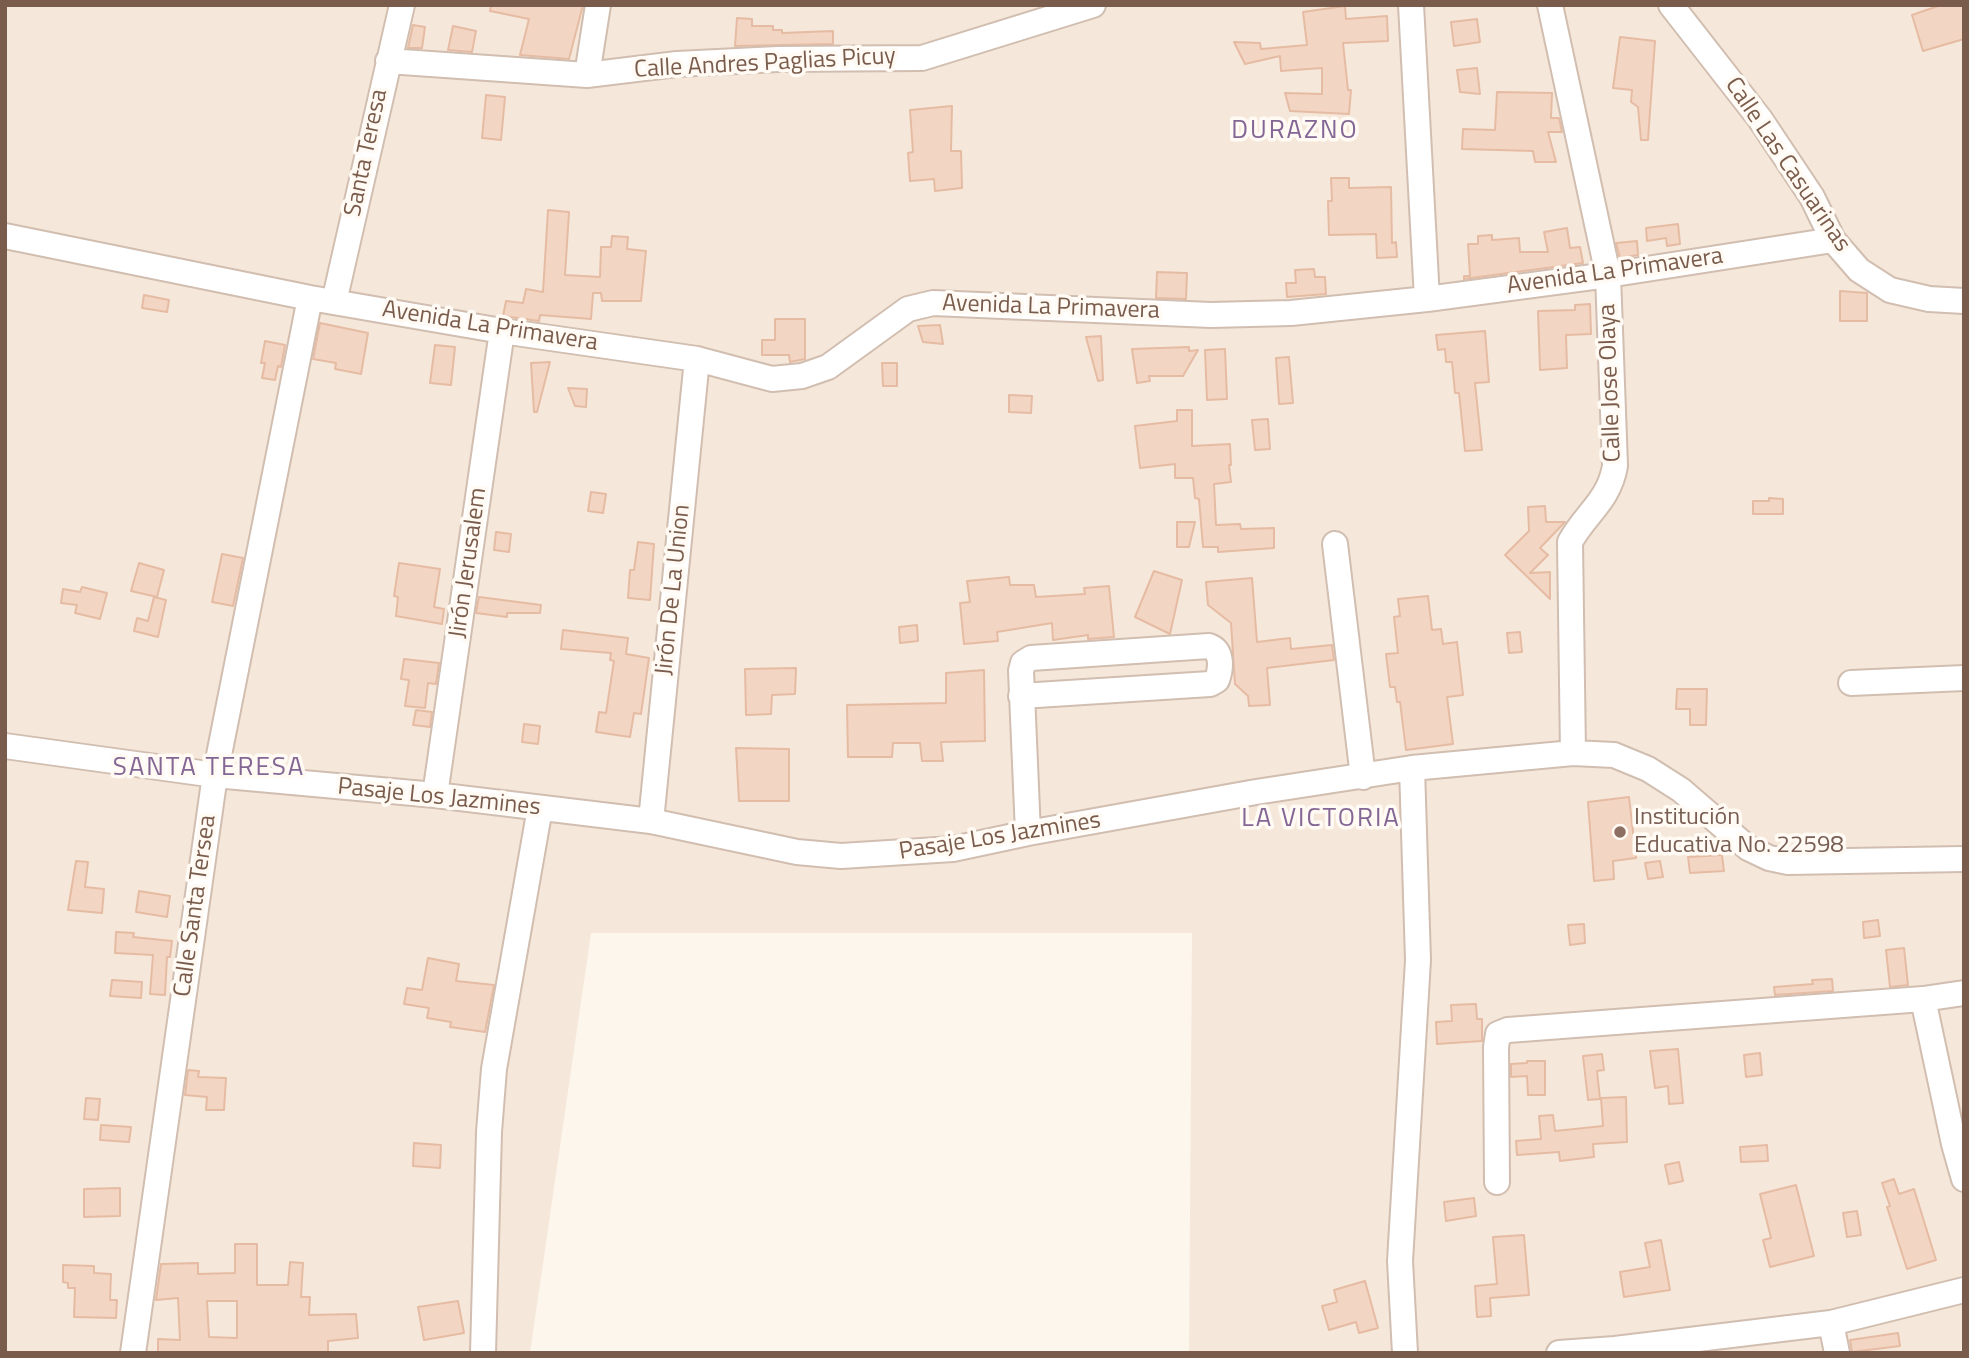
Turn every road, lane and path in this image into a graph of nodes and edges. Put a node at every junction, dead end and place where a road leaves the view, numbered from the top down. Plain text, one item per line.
1 (402, 5) edge
2 (598, 5) edge
3 (1093, 5) edge
4 (1411, 5) edge
5 (1550, 5) edge
6 (1671, 5) edge
7 (388, 61) junction
8 (587, 75) junction
9 (5, 236) edge
10 (1833, 240) junction
11 (1608, 275) junction
12 (310, 298) junction
13 (1427, 299) junction
14 (334, 302) junction
15 (1964, 302) edge
16 (502, 331) junction
17 (697, 359) junction
18 (1335, 544) dead end
19 (1964, 678) edge
20 (1850, 683) dead end
21 (1021, 696) junction
22 (5, 746) edge
23 (1573, 753) junction
24 (1412, 768) junction
25 (215, 775) junction
26 (1363, 777) junction
27 (435, 795) junction
28 (540, 808) junction
29 (650, 821) junction
30 (1028, 833) junction
31 (1964, 859) edge
32 (1964, 993) edge
33 (1923, 999) junction
34 (1964, 1179) edge
35 (1497, 1182) dead end
36 (1964, 1290) edge
37 (1832, 1323) junction
38 (133, 1353) edge
39 (483, 1353) edge
40 (1405, 1353) edge
41 (1559, 1353) edge
42 (1837, 1353) edge

1 - 7 street, Santa Teresa
2 - 8 street
3 - 8 street, Calle Andres Paglias Picuy
4 - 13 street
5 - 11 street, Calle Jose Olaya
6 - 10 street, Calle Las Casuarinas
7 - 8 street, Calle Andres Paglias Picuy
7 - 14 street, Santa Teresa
9 - 12 street, Avenida La Primavera
10 - 11 street, Avenida La Primavera
10 - 15 street, Calle Las Casuarinas
11 - 13 street, Avenida La Primavera
11 - 23 street, Calle Jose Olaya
12 - 14 street, Avenida La Primavera
12 - 25 street, Calle Santa Tersea
13 - 17 street, Avenida La Primavera
14 - 16 street, Avenida La Primavera
16 - 17 street, Avenida La Primavera
16 - 27 street, Jirón Jerusalem
17 - 29 street, Jirón De La Union
18 - 26 street
19 - 20 street
21 - 21 street
21 - 30 street
22 - 25 street, Pasaje Los Jazmines
23 - 24 street, Pasaje Los Jazmines
23 - 31 street, Pasaje Los Jazmines
24 - 26 street, Pasaje Los Jazmines
24 - 40 street
25 - 27 street, Pasaje Los Jazmines
25 - 38 street, Calle Santa Tersea
26 - 30 street, Pasaje Los Jazmines
27 - 28 street, Pasaje Los Jazmines
28 - 29 street, Pasaje Los Jazmines
28 - 39 street
29 - 30 street, Pasaje Los Jazmines
32 - 33 street
33 - 34 street
33 - 35 street
36 - 37 street
37 - 41 street
37 - 42 street

